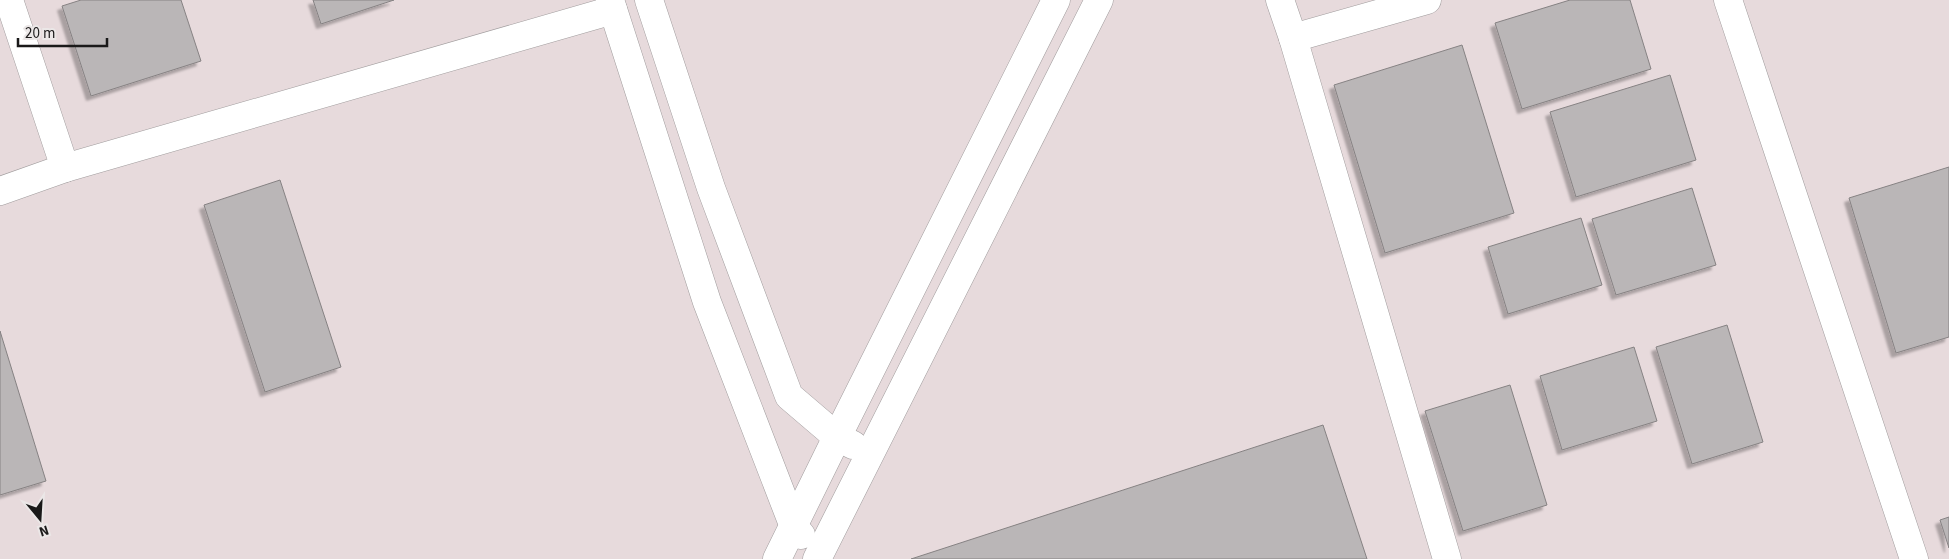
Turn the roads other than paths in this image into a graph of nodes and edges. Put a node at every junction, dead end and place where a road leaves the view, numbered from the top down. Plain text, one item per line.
1 (10, 0) edge
2 (649, 0) edge
3 (1056, 0) edge
4 (1099, 0) edge
5 (1280, 0) edge
6 (1427, 0) edge
7 (1728, 0) edge
8 (611, 5) edge
9 (1293, 38) junction
10 (66, 168) junction
11 (0, 191) edge
12 (836, 437) junction
13 (871, 454) junction
14 (794, 527) junction
15 (818, 558) edge
16 (777, 559) edge
17 (1447, 559) edge
18 (1914, 559) edge

1 - 10 street
2 - 12 street
3 - 12 street
4 - 13 street
5 - 9 street
6 - 9 street
7 - 18 street
8 - 10 street
8 - 14 street
9 - 17 street
10 - 11 street
12 - 13 street
12 - 14 street
13 - 15 street
14 - 15 street
14 - 16 street

